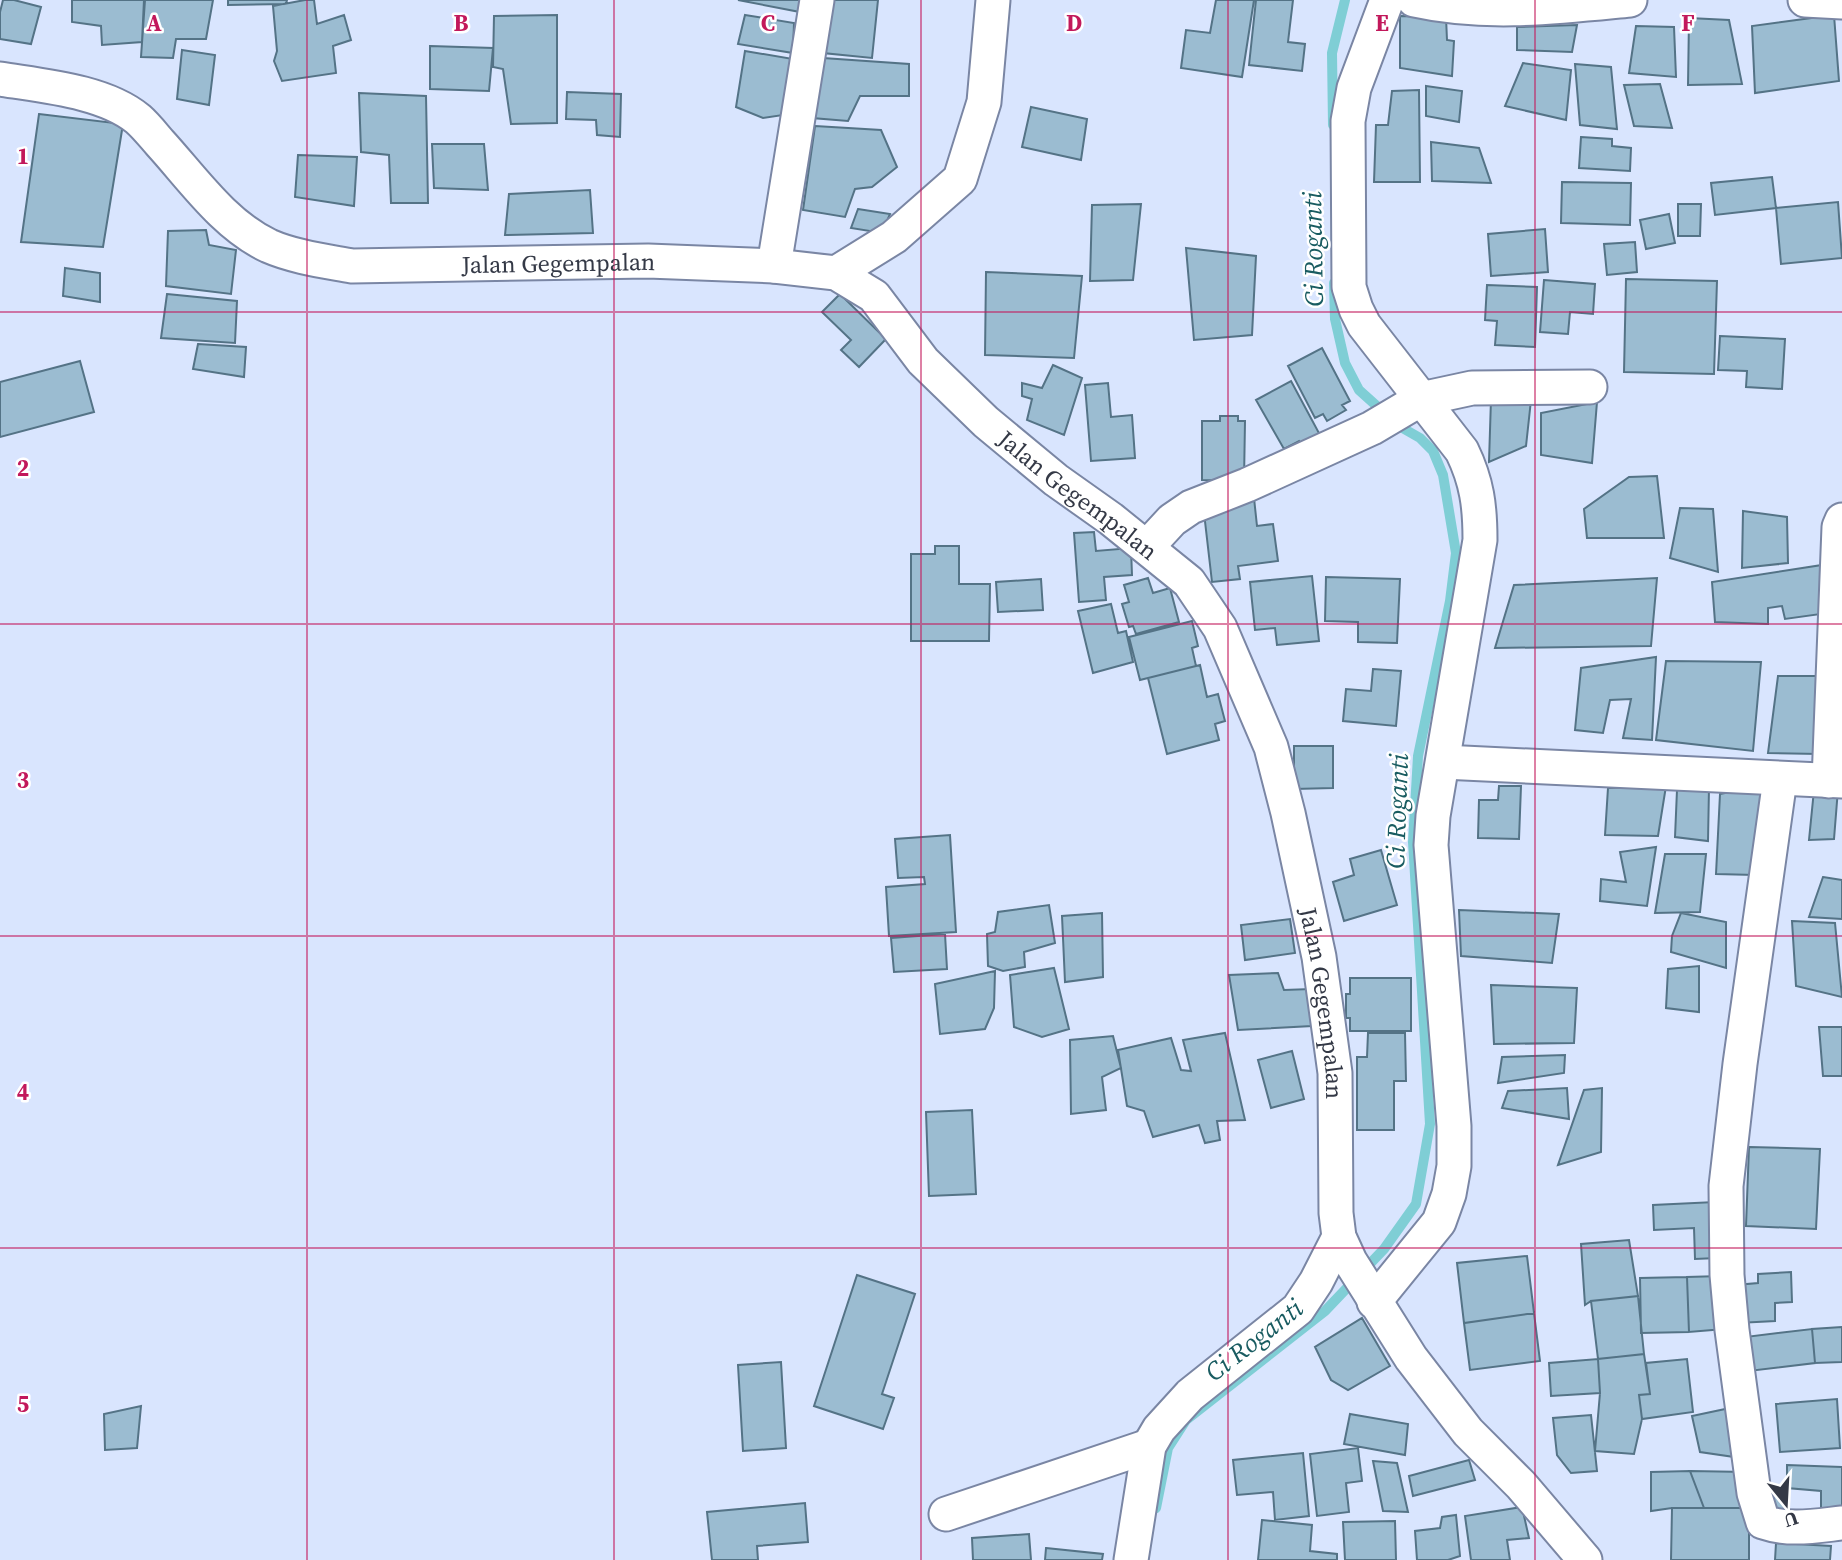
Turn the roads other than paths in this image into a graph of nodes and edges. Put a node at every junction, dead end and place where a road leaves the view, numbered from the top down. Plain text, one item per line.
1 (817, 0) edge
2 (993, 0) edge
3 (1387, 0) edge
4 (1414, 0) edge
5 (1630, 0) edge
6 (1805, 0) edge
7 (1842, 2) edge
8 (0, 79) edge
9 (774, 266) junction
10 (836, 273) junction
11 (1590, 387) dead end
12 (1412, 405) junction
13 (1842, 520) edge
14 (1147, 547) junction
15 (1443, 762) junction
16 (1780, 779) junction
17 (1836, 781) edge
18 (1345, 1249) junction
19 (1372, 1298) junction
20 (1149, 1446) junction
21 (946, 1514) dead end
22 (1842, 1523) edge
23 (1131, 1560) edge
24 (1585, 1560) edge

1 - 9 street
2 - 10 street
3 - 12 street
4 - 5 street
6 - 7 street
8 - 9 street, Jalan Gegempalan
9 - 10 street, Jalan Gegempalan
10 - 14 street, Jalan Gegempalan
11 - 12 street
12 - 14 street
12 - 15 street
13 - 17 street
14 - 18 street, Jalan Gegempalan
15 - 16 street
15 - 19 street
16 - 17 street
16 - 22 street
18 - 19 street, Jalan Gegempalan
18 - 20 street
19 - 24 street, Jalan Gegempalan
20 - 21 street
20 - 23 street

